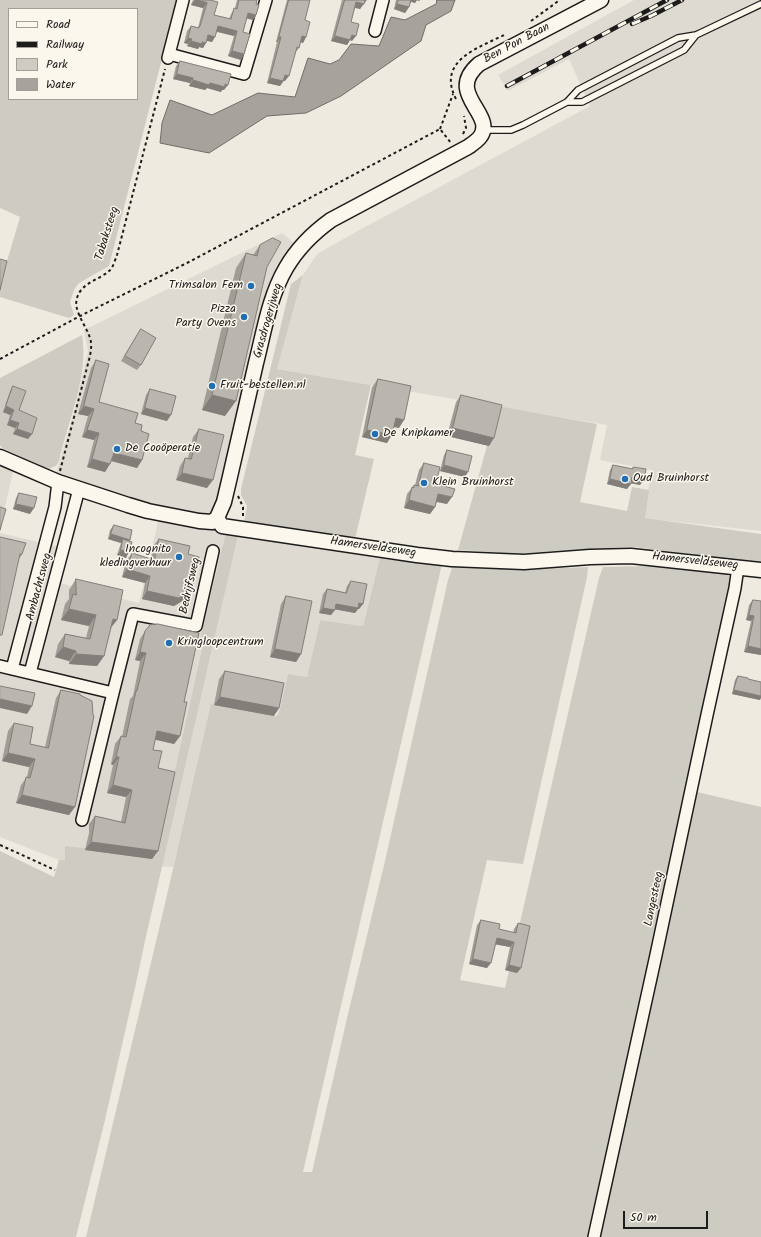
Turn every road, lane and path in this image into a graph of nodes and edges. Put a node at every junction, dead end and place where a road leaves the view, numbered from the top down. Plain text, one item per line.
1 (183, 0) edge
2 (266, 0) edge
3 (383, 0) edge
4 (558, 0) edge
5 (601, 0) edge
6 (582, 4) edge
7 (761, 4) edge
8 (531, 21) dead end
9 (375, 31) dead end
10 (512, 31) dead end
11 (696, 36) junction
12 (169, 56) junction
13 (453, 94) junction
14 (456, 100) dead end
15 (567, 102) junction
16 (462, 111) dead end
17 (440, 128) junction
18 (484, 130) junction
19 (460, 138) dead end
20 (454, 146) junction
21 (80, 316) junction
22 (0, 359) edge
23 (0, 457) edge
24 (58, 482) junction
25 (79, 489) junction
26 (237, 493) dead end
27 (217, 518) junction
28 (240, 528) junction
29 (213, 551) dead end
30 (738, 567) junction
31 (761, 570) edge
32 (0, 666) edge
33 (12, 669) junction
34 (30, 673) junction
35 (113, 693) junction
36 (82, 820) dead end
37 (0, 845) edge
38 (55, 870) dead end
39 (594, 1237) edge

1 - 12 street
2 - 12 street
3 - 9 street
4 - 8 path
5 - 6 street, Ben Pon Baan
6 - 18 street, Ben Pon Baan
7 - 11 lane
10 - 13 path
11 - 15 lane
11 - 15 lane
12 - 21 path, Tabaksteeg
13 - 14 path
13 - 17 path
15 - 18 lane
16 - 19 path
17 - 20 path
17 - 21 path
18 - 20 street, Grasdrogerijweg
20 - 27 street, Grasdrogerijweg
21 - 22 path
21 - 24 path, Tabaksteeg
23 - 24 street
24 - 25 street
24 - 33 street, Ambachtsweg
25 - 27 street
25 - 34 street, Ambachtsweg
26 - 28 path
27 - 28 street, Hamersveldseweg
28 - 30 street, Hamersveldseweg
29 - 35 street, Bedrijfsweg
30 - 31 street, Hamersveldseweg
30 - 39 street, Langesteeg
32 - 33 street
33 - 34 street
34 - 35 street
35 - 36 street, Bedrijfsweg
37 - 38 path

